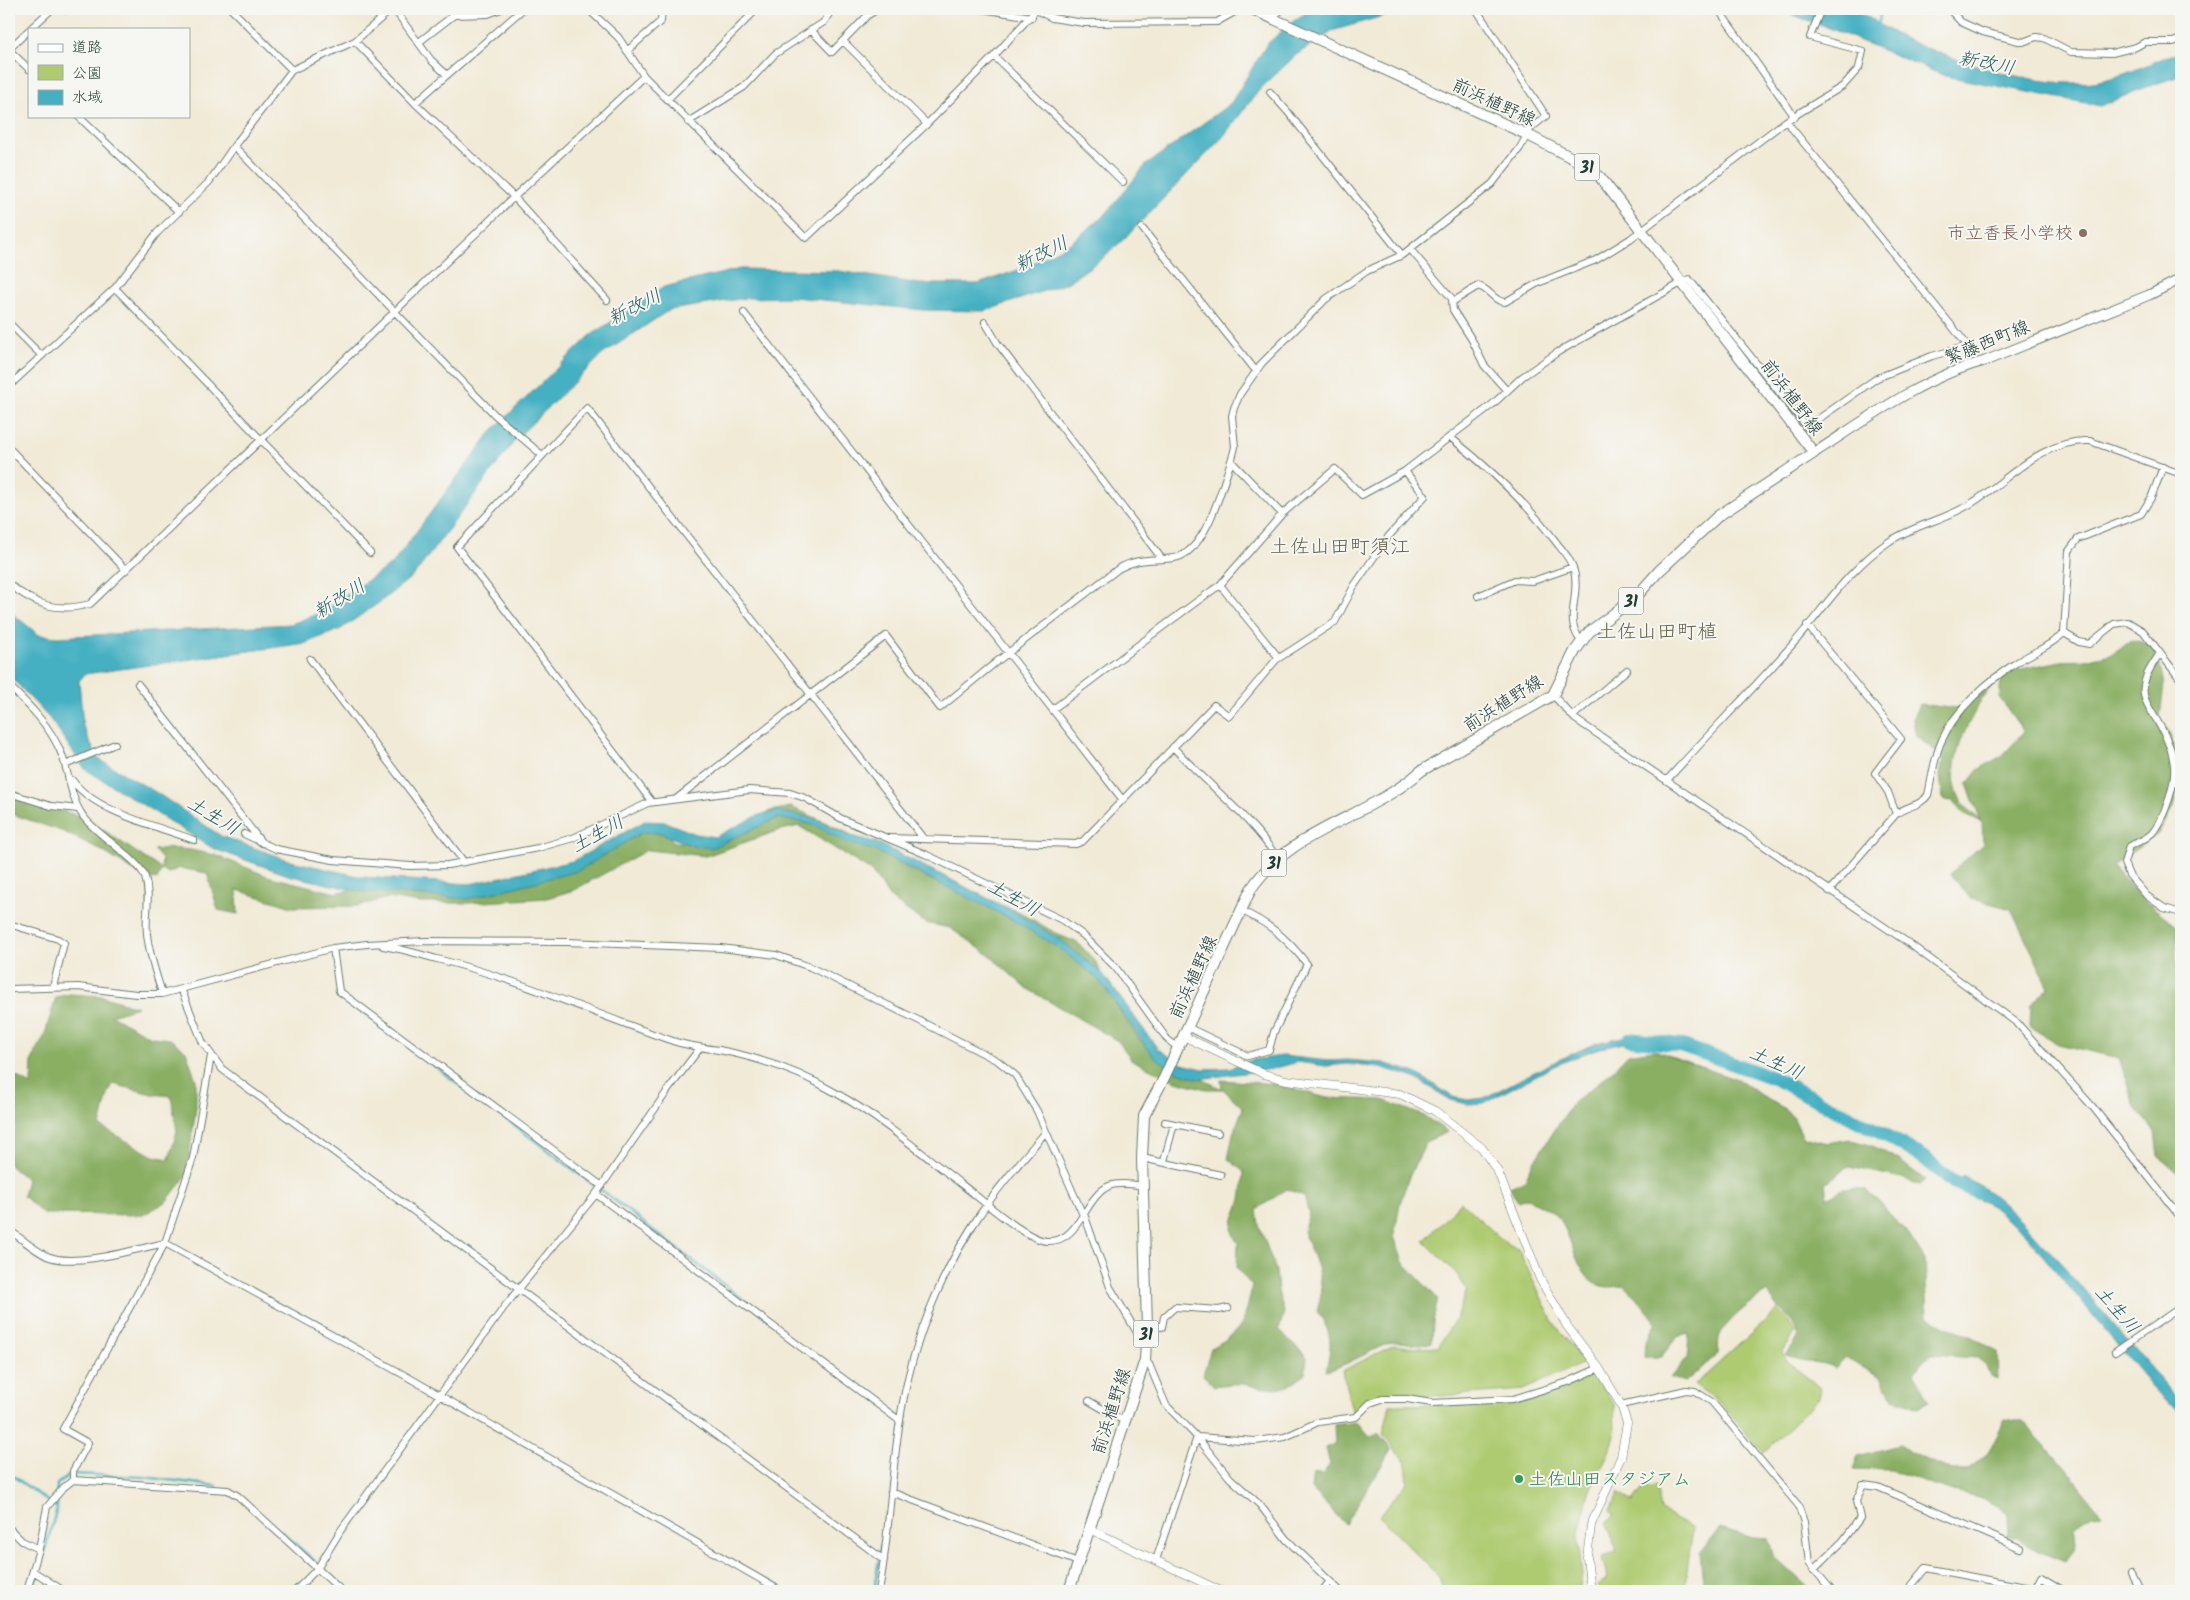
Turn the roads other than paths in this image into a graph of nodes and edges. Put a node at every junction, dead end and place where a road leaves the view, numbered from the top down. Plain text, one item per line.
1 (52, 9) edge
2 (232, 9) edge
3 (393, 9) edge
4 (501, 9) edge
5 (523, 9) edge
6 (588, 9) edge
7 (662, 9) edge
8 (757, 9) edge
9 (832, 9) edge
10 (878, 9) edge
11 (982, 9) edge
12 (1036, 9) edge
13 (1240, 9) edge
14 (1252, 9) edge
15 (1283, 9) edge
16 (1476, 9) edge
17 (1718, 9) edge
18 (1821, 9) edge
19 (1949, 9) edge
20 (1032, 16) junction
21 (1274, 19) junction
22 (32, 28) edge
23 (811, 30) junction
24 (28, 32) edge
25 (2181, 39) edge
26 (355, 41) junction
27 (843, 41) junction
28 (419, 42) junction
29 (9, 50) edge
30 (627, 51) junction
31 (994, 56) junction
32 (28, 68) edge
33 (292, 70) junction
34 (447, 75) junction
35 (644, 76) junction
36 (1270, 92) dead end
37 (668, 99) junction
38 (415, 102) junction
39 (1795, 117) junction
40 (80, 118) edge
41 (1786, 121) junction
42 (688, 122) junction
43 (927, 124) junction
44 (1526, 134) junction
45 (234, 146) junction
46 (1123, 182) dead end
47 (514, 197) junction
48 (179, 212) junction
49 (1142, 228) dead end
50 (1643, 230) junction
51 (1410, 250) junction
52 (1402, 255) junction
53 (2181, 279) edge
54 (1683, 282) junction
55 (115, 288) junction
56 (607, 300) dead end
57 (1452, 301) junction
58 (394, 313) junction
59 (744, 313) dead end
60 (985, 322) dead end
61 (9, 323) edge
62 (42, 356) junction
63 (1256, 371) junction
64 (9, 386) edge
65 (1507, 391) junction
66 (1450, 437) junction
67 (262, 440) junction
68 (9, 448) edge
69 (1814, 453) junction
70 (542, 454) junction
71 (1231, 461) junction
72 (2163, 467) junction
73 (1405, 471) junction
74 (2181, 474) edge
75 (1282, 514) junction
76 (370, 553) dead end
77 (1162, 558) junction
78 (1572, 567) junction
79 (126, 570) junction
80 (9, 584) edge
81 (1220, 585) junction
82 (1478, 596) dead end
83 (1808, 625) junction
84 (2064, 633) junction
85 (1580, 641) junction
86 (1009, 652) junction
87 (2160, 653) junction
88 (1279, 658) junction
89 (310, 659) dead end
90 (1627, 670) dead end
91 (2181, 680) edge
92 (138, 684) dead end
93 (9, 686) edge
94 (812, 694) junction
95 (1553, 694) junction
96 (1053, 709) junction
97 (1573, 716) junction
98 (115, 744) dead end
99 (1173, 747) junction
100 (65, 765) junction
101 (69, 775) junction
102 (1667, 780) junction
103 (9, 793) edge
104 (676, 799) junction
105 (1122, 799) junction
106 (652, 802) junction
107 (78, 809) junction
108 (1896, 814) junction
109 (244, 834) dead end
110 (889, 838) junction
111 (923, 838) junction
112 (194, 840) dead end
113 (263, 844) junction
114 (1278, 859) junction
115 (464, 862) junction
116 (1829, 890) junction
117 (1242, 911) junction
118 (2181, 913) edge
119 (9, 924) edge
120 (367, 944) junction
121 (333, 948) junction
122 (53, 987) junction
123 (9, 989) edge
124 (181, 989) junction
125 (162, 993) junction
126 (1185, 1031) junction
127 (700, 1048) junction
128 (1177, 1051) junction
129 (211, 1056) junction
130 (1165, 1122) dead end
131 (1174, 1124) junction
132 (1046, 1132) junction
133 (1218, 1133) dead end
134 (1142, 1158) junction
135 (1164, 1161) junction
136 (1221, 1175) dead end
137 (602, 1186) junction
138 (1143, 1186) junction
139 (596, 1194) junction
140 (988, 1204) junction
141 (1084, 1215) junction
142 (2181, 1218) edge
143 (9, 1230) edge
144 (166, 1243) junction
145 (519, 1290) junction
146 (2181, 1307) edge
147 (1228, 1308) dead end
148 (1147, 1326) junction
149 (1146, 1348) junction
150 (2116, 1351) dead end
151 (1144, 1360) junction
152 (1599, 1368) junction
153 (440, 1396) junction
154 (1089, 1401) dead end
155 (1621, 1405) junction
156 (900, 1421) junction
157 (1124, 1421) junction
158 (1197, 1437) junction
159 (73, 1480) junction
160 (891, 1492) junction
161 (9, 1528) edge
162 (1089, 1529) junction
163 (2020, 1548) dead end
164 (39, 1549) junction
165 (882, 1558) junction
166 (1156, 1560) junction
167 (1078, 1562) junction
168 (317, 1569) junction
169 (1813, 1570) junction
170 (33, 1572) junction
171 (2132, 1573) dead end
172 (1330, 1581) junction
173 (2034, 1590) edge
174 (27, 1591) edge
175 (64, 1591) edge
176 (295, 1591) edge
177 (342, 1591) edge
178 (781, 1591) edge
179 (879, 1591) edge
180 (1069, 1591) edge
181 (1221, 1591) edge
182 (1322, 1591) edge
183 (1340, 1591) edge
184 (1591, 1591) edge
185 (1832, 1591) edge
186 (1908, 1591) edge
187 (2064, 1591) edge
188 (2140, 1591) edge

1 - 22 street
2 - 33 street
3 - 26 street
3 - 28 street
4 - 28 street
5 - 34 street
6 - 30 street
7 - 30 street
8 - 37 street
9 - 23 street
10 - 27 street
11 - 20 street
12 - 13 street
12 - 20 street
14 - 21 main road, 前浜植野線 / 31
15 - 21 street
16 - 44 street
17 - 39 street
18 - 39 street
19 - 25 street
20 - 31 street
21 - 44 main road, 前浜植野線 / 31
23 - 27 street
23 - 42 street
24 - 29 street
26 - 33 street
26 - 38 street
27 - 43 street
28 - 34 street
29 - 32 street
30 - 35 street
31 - 43 street
31 - 46 street
33 - 45 street
34 - 38 street
35 - 37 street
35 - 47 street
36 - 52 street
37 - 42 street
38 - 47 street
39 - 41 street
40 - 48 street
41 - 50 street
41 - 54 street
42 - 43 street
44 - 50 main road, 前浜植野線 / 31
44 - 51 street
45 - 48 street
45 - 58 street
47 - 56 street
47 - 58 street
48 - 55 street
49 - 63 street
50 - 54 main road, 前浜植野線 / 31
50 - 57 street
51 - 52 street
51 - 57 street
52 - 63 street
53 - 69 main road, 繁藤西町線
54 - 65 street
54 - 69 main road, 前浜植野線 / 31
55 - 62 street
55 - 67 street
57 - 65 street
58 - 67 street
58 - 70 street
59 - 86 street
60 - 77 street
61 - 62 street
62 - 64 street
63 - 71 street
65 - 66 street
66 - 73 street
66 - 78 street
67 - 76 street
67 - 79 street
68 - 79 street
69 - 85 main road, 前浜植野線 / 31
70 - 94 street
70 - 106 street
71 - 75 street
71 - 77 street
72 - 74 street
72 - 83 street
72 - 84 street
73 - 75 street
73 - 88 street
75 - 81 street
77 - 86 street
78 - 82 street
78 - 85 street
79 - 80 street
81 - 88 street
81 - 96 street
83 - 102 street
83 - 108 street
84 - 87 street
84 - 108 street
85 - 95 main road, 前浜植野線 / 31
86 - 94 street
86 - 96 street
87 - 91 street
87 - 118 street
88 - 99 street
89 - 115 street
90 - 97 street
92 - 113 street
93 - 100 street
94 - 104 street
94 - 111 street
95 - 97 street
95 - 114 main road, 前浜植野線 / 31
96 - 105 street
97 - 102 street
98 - 100 street
99 - 105 street
99 - 114 street
100 - 101 street
101 - 107 street
101 - 112 street
102 - 116 street
103 - 107 street
104 - 106 street
104 - 110 street
105 - 111 street
106 - 115 street
107 - 125 street
108 - 116 street
109 - 113 street
110 - 111 street
110 - 128 street
113 - 115 street
114 - 117 main road, 前浜植野線 / 31
116 - 142 street
117 - 126 main road, 前浜植野線 / 31
117 - 126 street
119 - 122 street
120 - 121 street
120 - 127 street
120 - 132 street
121 - 124 street
121 - 137 street
122 - 123 street
122 - 125 street
124 - 125 street
124 - 129 street
126 - 128 main road, 前浜植野線 / 31
126 - 152 street
127 - 137 street
127 - 140 street
128 - 134 main road, 前浜植野線 / 31
129 - 144 street
129 - 145 street
130 - 131 street
131 - 133 street
131 - 135 street
132 - 140 street
132 - 141 street
134 - 135 street
134 - 138 main road, 前浜植野線 / 31
135 - 136 street
137 - 139 street
138 - 141 street
138 - 148 main road, 前浜植野線 / 31
139 - 145 street
139 - 156 street
140 - 141 street
140 - 156 street
141 - 149 street
143 - 144 street
144 - 153 street
144 - 159 street
145 - 153 street
145 - 165 street
146 - 150 street
147 - 148 street
148 - 149 main road, 前浜植野線 / 31
149 - 151 main road, 前浜植野線 / 31
151 - 157 main road, 前浜植野線 / 31
151 - 158 street
152 - 155 street
152 - 158 street
153 - 168 street
153 - 178 street
154 - 157 street
155 - 169 street
155 - 184 street
156 - 160 street
157 - 162 main road, 前浜植野線 / 31
158 - 166 street
158 - 172 street
159 - 164 street
159 - 168 street
160 - 165 street
160 - 167 street
161 - 164 street
162 - 166 street
162 - 167 main road, 前浜植野線 / 31
163 - 169 street
164 - 170 street
165 - 179 street
166 - 181 street
167 - 180 main road, 前浜植野線 / 31
168 - 176 street
168 - 177 street
169 - 185 street
170 - 174 street
170 - 175 street
171 - 188 street
172 - 182 street
172 - 183 street
173 - 186 street
173 - 187 street

